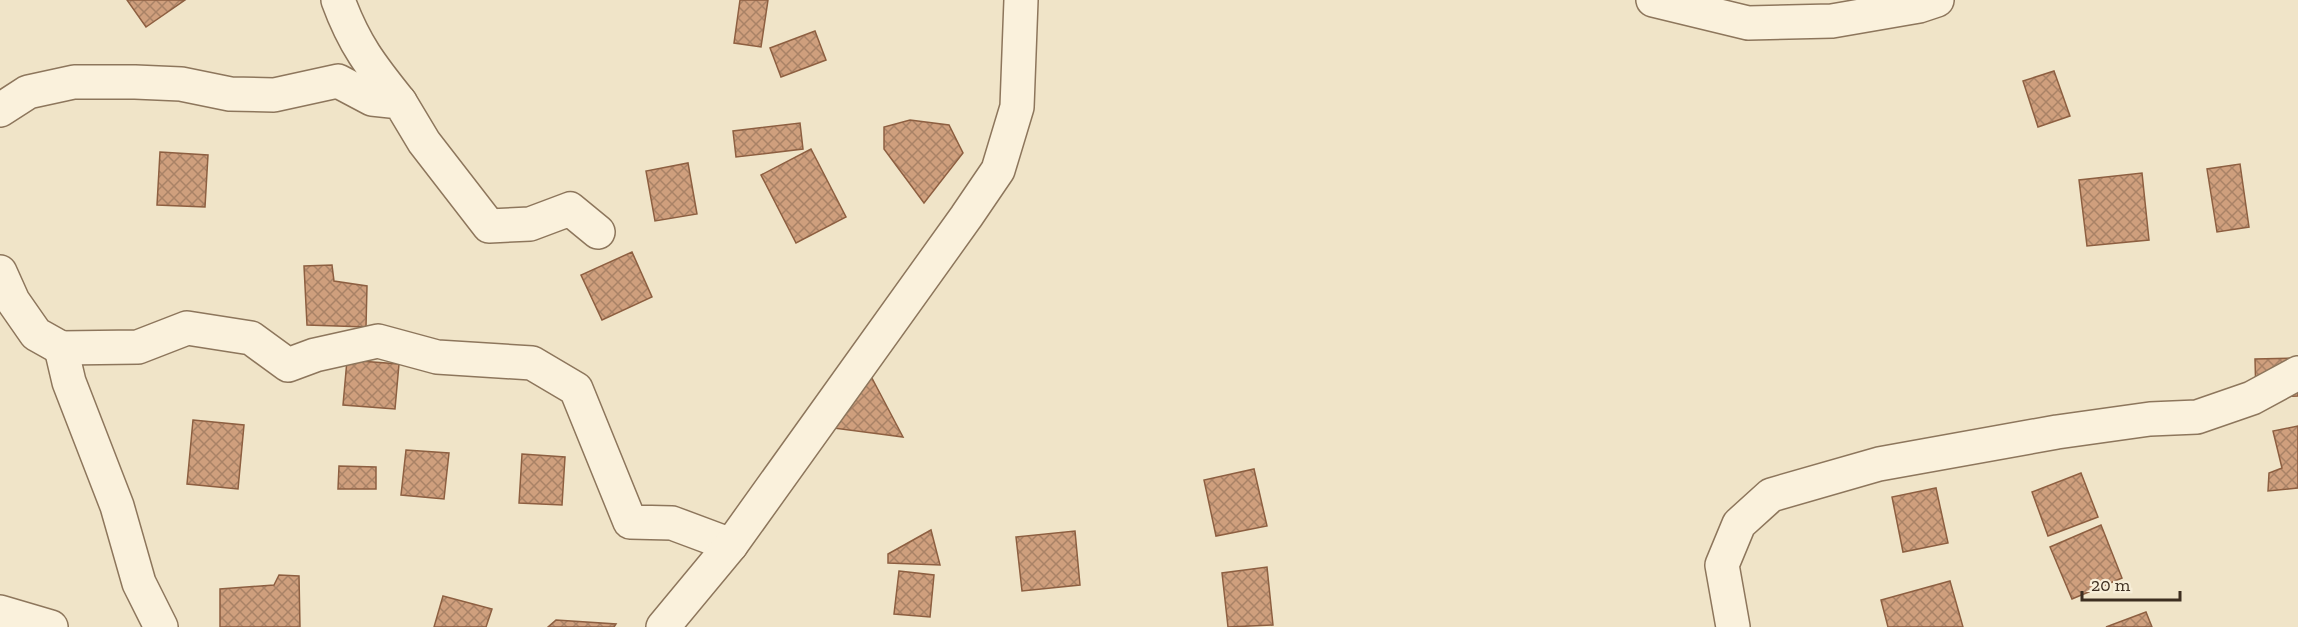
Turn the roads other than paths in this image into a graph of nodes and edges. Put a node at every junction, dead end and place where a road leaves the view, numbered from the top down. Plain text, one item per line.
1 (338, 0) edge
2 (1022, 0) edge
3 (1653, 0) edge
4 (1937, 0) edge
5 (400, 102) junction
6 (0, 110) edge
7 (598, 232) dead end
8 (0, 272) edge
9 (61, 348) junction
10 (2298, 373) edge
11 (731, 545) junction
12 (0, 612) edge
13 (51, 627) edge
14 (161, 627) edge
15 (663, 627) edge
16 (1732, 627) edge

1 - 5 street
2 - 11 street
3 - 4 street
5 - 6 street
5 - 7 street
8 - 9 street
9 - 11 street
9 - 14 street
10 - 16 street
11 - 15 street
12 - 13 street

